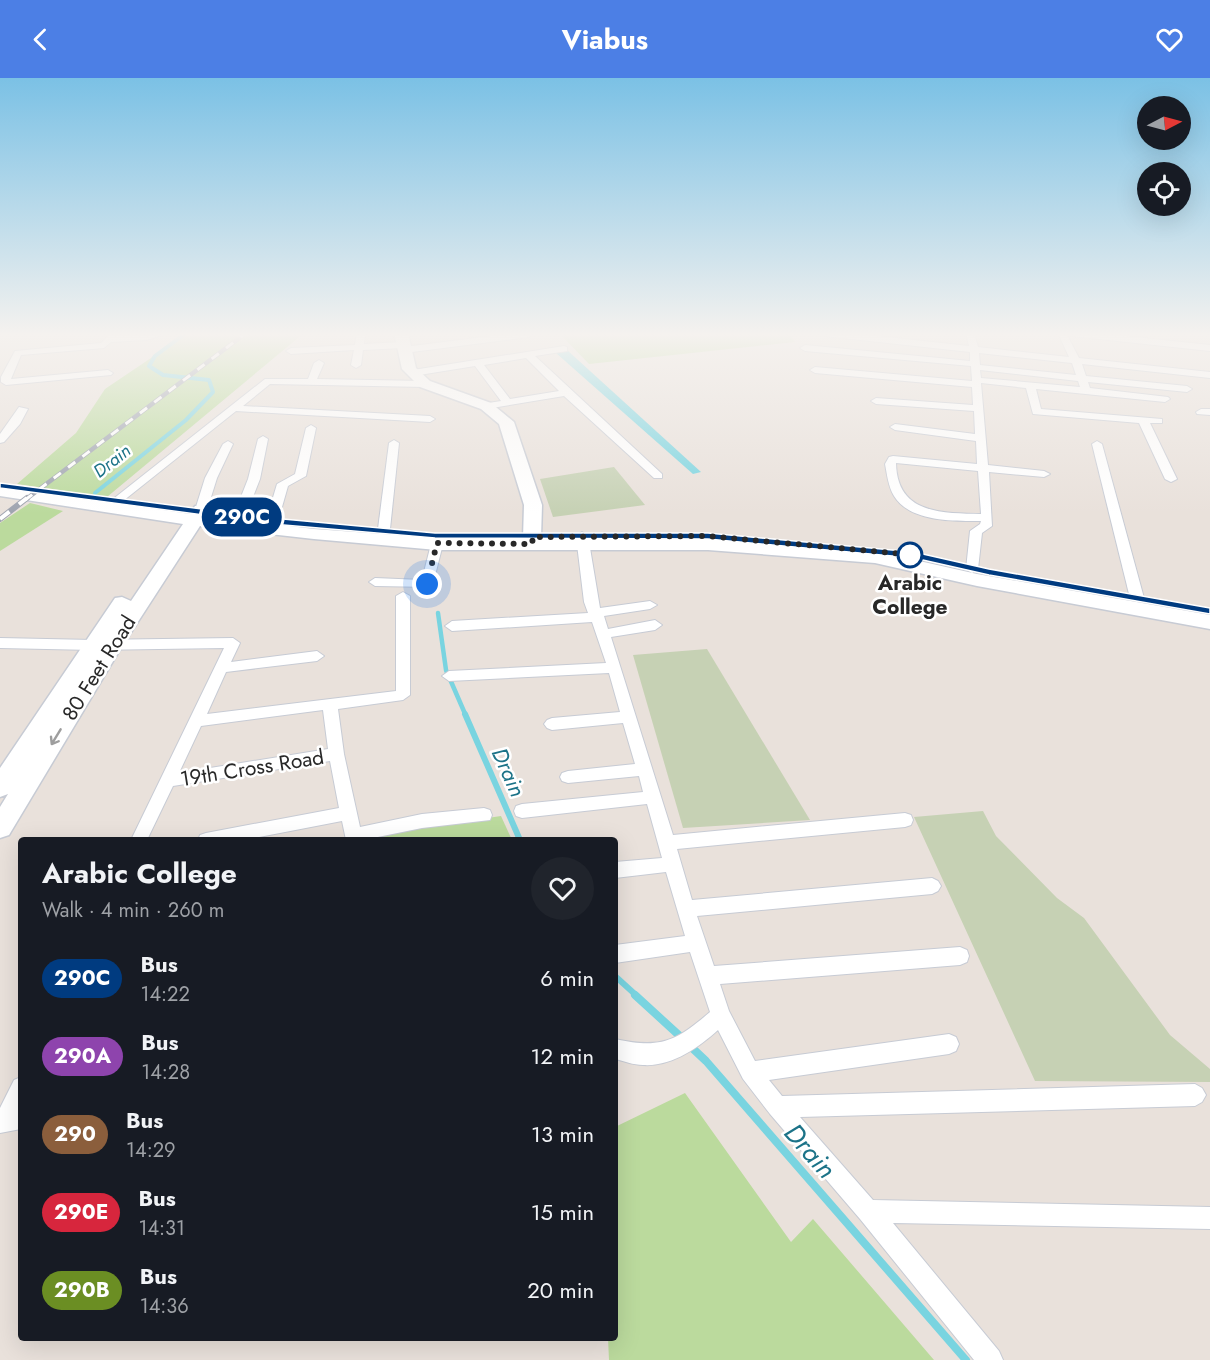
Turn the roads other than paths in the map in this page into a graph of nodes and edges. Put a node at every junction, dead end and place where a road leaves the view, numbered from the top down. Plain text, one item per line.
1 (253, 393) edge
2 (449, 393) edge
3 (500, 393) edge
4 (566, 393) joint
5 (977, 393) edge
6 (1032, 393) edge
7 (1104, 393) edge
8 (1165, 399) dead end
9 (876, 401) dead end
10 (507, 402) junction
11 (486, 406) junction
12 (234, 408) junction
13 (978, 408) junction
14 (23, 409) dead end
15 (430, 419) dead end
16 (1143, 420) junction
17 (1158, 421) dead end
18 (311, 428) dead end
19 (895, 428) dead end
20 (980, 438) junction
21 (263, 439) dead end
22 (0, 440) edge
23 (394, 443) dead end
24 (228, 444) dead end
25 (1097, 444) dead end
26 (982, 467) junction
27 (1044, 474) dead end
28 (658, 476) dead end
29 (1171, 479) dead end
30 (0, 486) edge
31 (0, 491) edge
32 (113, 504) junction
33 (987, 512) junction
34 (191, 514) junction
35 (239, 517) junction
36 (272, 521) junction
37 (384, 530) junction
38 (533, 540) junction
39 (582, 540) junction
40 (437, 543) junction
41 (972, 569) junction
42 (375, 582) dead end
43 (1019, 582) junction
44 (403, 596) dead end
45 (1137, 598) junction
46 (650, 605) dead end
47 (1210, 611) edge
48 (599, 621) junction
49 (1210, 622) edge
50 (655, 625) dead end
51 (452, 626) dead end
52 (0, 643) edge
53 (103, 644) junction
54 (317, 656) dead end
55 (221, 668) junction
56 (615, 668) junction
57 (449, 676) dead end
58 (330, 706) junction
59 (629, 717) junction
60 (196, 721) junction
61 (552, 724) dead end
62 (336, 754) junction
63 (645, 769) junction
64 (568, 777) dead end
65 (167, 781) junction
66 (0, 788) edge
67 (24, 790) junction
68 (653, 797) junction
69 (522, 811) dead end
70 (349, 813) junction
71 (484, 815) dead end
72 (905, 820) dead end
73 (0, 828) edge
74 (140, 837) edge
75 (222, 837) edge
76 (353, 837) edge
77 (667, 843) junction
78 (673, 864) junction
79 (618, 870) edge
80 (932, 886) dead end
81 (686, 909) junction
82 (696, 943) junction
83 (618, 954) edge
84 (960, 956) dead end
85 (707, 976) junction
86 (721, 1015) junction
87 (949, 1044) dead end
88 (618, 1050) edge
89 (750, 1072) junction
90 (18, 1095) edge
91 (1195, 1095) dead end
92 (777, 1107) junction
93 (9, 1120) edge
94 (868, 1211) junction
95 (1210, 1218) edge
96 (990, 1360) edge

1 - 12 street
2 - 11 main road
3 - 10 street
4 - 10 street
4 - 28 street
5 - 13 street
6 - 16 street
7 - 8 street
9 - 13 street
10 - 11 street
11 - 38 main road
12 - 15 street
12 - 32 street
13 - 20 street
14 - 22 street
16 - 17 street
16 - 29 street
18 - 36 street
19 - 20 street
20 - 26 street
21 - 35 street
23 - 37 street
24 - 34 street
25 - 45 street
26 - 27 street
26 - 33 street
26 - 33 street
30 - 32 main road
31 - 32 main road
32 - 34 main road
33 - 41 street
34 - 35 main road
34 - 40 main road
34 - 53 main road, 80 Feet Road
35 - 36 main road
36 - 37 main road
37 - 38 main road
38 - 39 main road
38 - 40 main road
39 - 41 main road
39 - 43 main road
39 - 48 street
40 - 42 street
41 - 43 main road
43 - 45 main road
43 - 49 main road
44 - 58 street
45 - 47 main road
46 - 48 street
48 - 50 street
48 - 51 street
48 - 56 street
52 - 53 street
53 - 55 street
53 - 66 main road, 80 Feet Road
53 -> 67 main road, 80 Feet Road
54 - 55 street
55 - 60 street
56 - 57 street
56 - 59 street
58 - 60 street
58 - 62 street
59 - 61 street
59 - 63 street
60 - 65 street
62 - 65 street, 19th Cross Road
62 - 70 street
63 - 64 street
63 - 68 street
65 - 74 street
66 - 67 street
67 - 73 main road, 80 Feet Road
68 - 69 street
68 - 77 street
70 - 75 street
70 - 76 street
71 - 76 street
72 - 77 street
77 - 78 street
78 - 79 street
78 - 81 street
80 - 81 street
81 - 82 street
82 - 83 street
82 - 85 street
84 - 85 street
85 - 86 street
86 - 88 street
86 - 89 street
87 - 89 street
89 - 92 street
90 - 93 street
91 - 92 street
92 - 94 street
94 - 95 street
94 - 96 street

